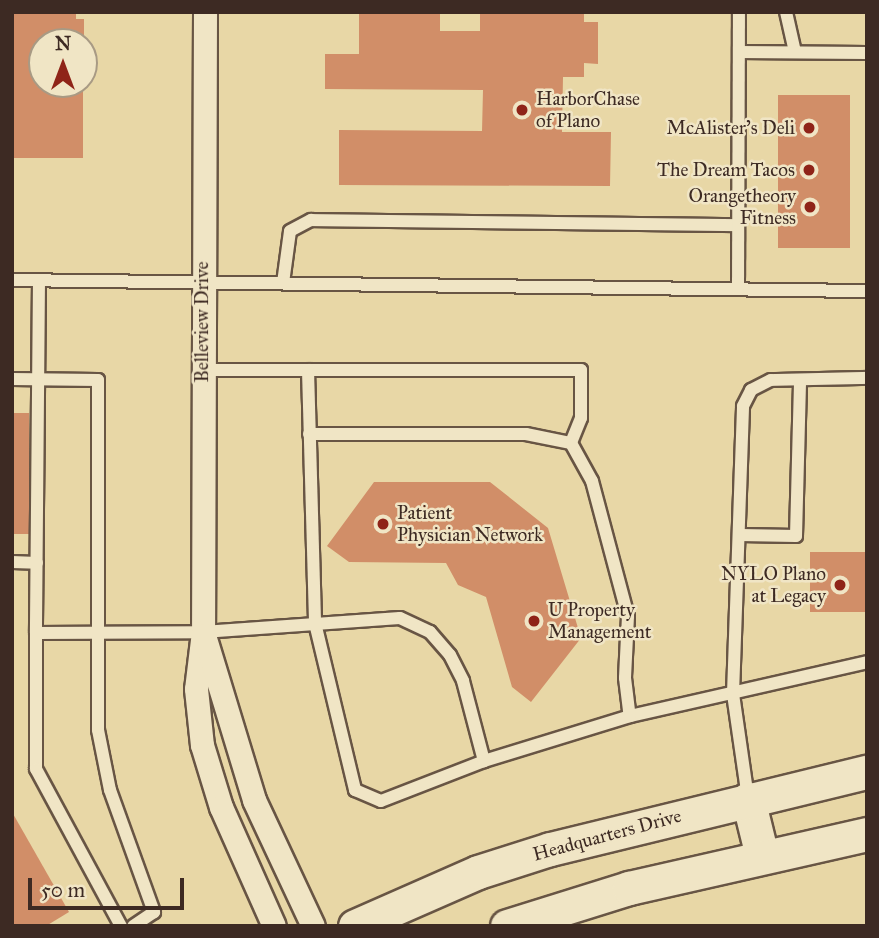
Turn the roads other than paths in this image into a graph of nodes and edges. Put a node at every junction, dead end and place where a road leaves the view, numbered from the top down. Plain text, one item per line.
1 (205, 12) edge
2 (739, 12) edge
3 (786, 12) edge
4 (739, 52) junction
5 (795, 52) junction
6 (867, 53) edge
7 (738, 225) junction
8 (12, 280) edge
9 (39, 280) junction
10 (202, 282) junction
11 (284, 283) junction
12 (738, 289) junction
13 (867, 291) edge
14 (202, 370) junction
15 (308, 370) junction
16 (867, 378) edge
17 (12, 379) edge
18 (38, 379) junction
19 (800, 380) junction
20 (309, 434) junction
21 (571, 443) junction
22 (740, 535) junction
23 (12, 562) edge
24 (37, 563) junction
25 (315, 623) junction
26 (203, 632) junction
27 (36, 633) junction
28 (97, 633) junction
29 (867, 662) edge
30 (733, 694) junction
31 (630, 716) junction
32 (484, 761) junction
33 (867, 772) edge
34 (748, 799) junction
35 (867, 834) edge
36 (762, 856) junction
37 (121, 926) edge
38 (133, 926) edge
39 (274, 926) edge
40 (313, 926) edge
41 (355, 926) edge
42 (507, 926) edge

1 - 10 street, Belleview Drive
2 - 4 lane
3 - 5 lane
4 - 5 lane
4 - 7 lane
5 - 6 lane
7 - 11 lane
7 - 12 lane
8 - 9 lane
9 - 10 lane
9 - 18 lane
10 - 11 lane
10 - 14 street, Belleview Drive
11 - 12 lane
12 - 13 lane
14 - 15 lane
14 - 26 street, Belleview Drive
15 - 20 lane
15 - 21 lane
16 - 19 lane
17 - 18 lane
18 - 24 lane
18 - 28 lane
19 - 22 lane
19 - 22 lane
20 - 21 lane
20 - 25 lane
21 - 31 lane
22 - 30 lane
23 - 24 lane
24 - 27 lane
25 - 26 lane
25 - 32 lane
25 - 32 lane
26 - 28 lane
26 - 39 street, Belleview Drive
26 - 40 street, Belleview Drive
27 - 28 lane
27 - 37 lane
28 - 38 lane
29 - 30 lane
30 - 31 lane
30 - 34 lane
31 - 32 lane
33 - 34 main road, Headquarters Drive
34 - 36 main road
34 - 41 main road, Headquarters Drive
35 - 36 main road
36 - 42 main road

